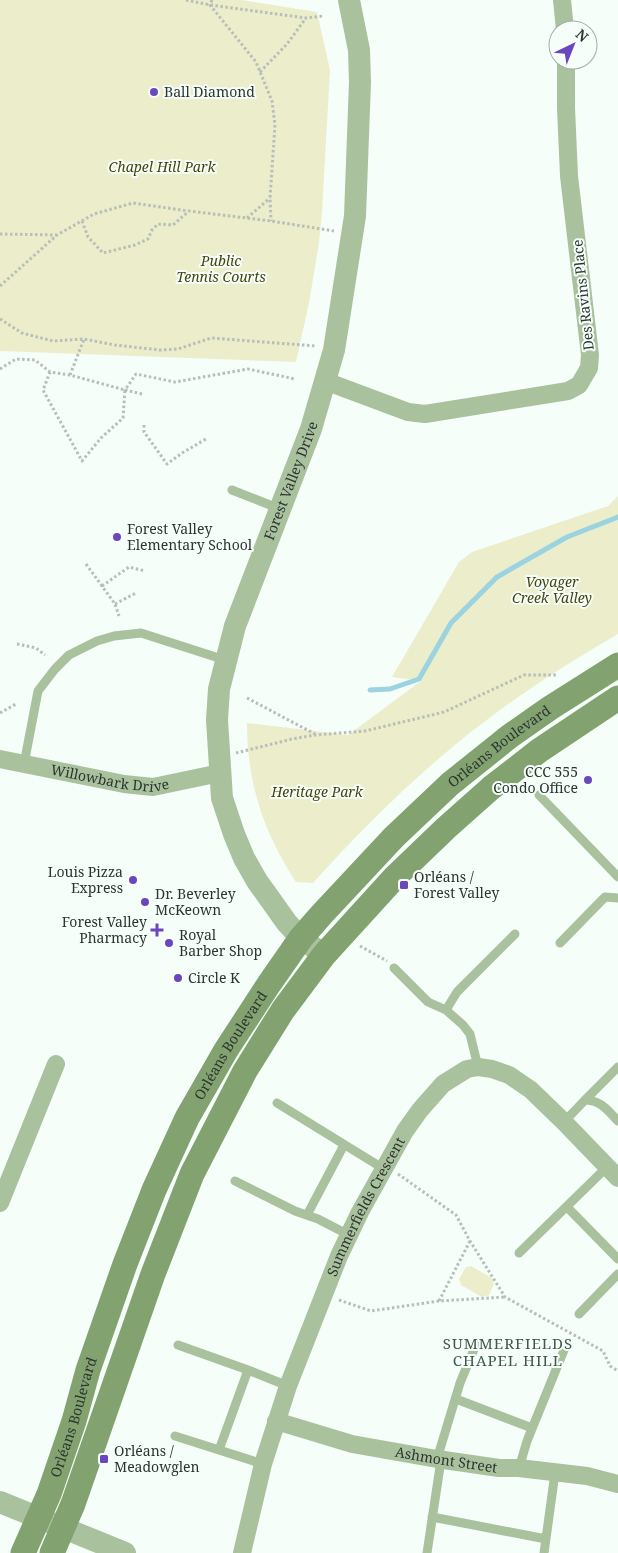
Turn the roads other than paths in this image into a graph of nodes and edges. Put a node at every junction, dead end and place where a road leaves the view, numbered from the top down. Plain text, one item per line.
1 (349, 0) edge
2 (562, 0) edge
3 (564, 20) edge
4 (566, 70) edge
5 (325, 381) junction
6 (232, 490) dead end
7 (280, 509) junction
8 (225, 660) junction
9 (618, 665) edge
10 (618, 698) edge
11 (0, 759) edge
12 (24, 764) junction
13 (219, 765) junction
14 (539, 796) dead end
15 (618, 877) edge
16 (618, 898) edge
17 (515, 934) dead end
18 (302, 938) junction
19 (560, 943) dead end
20 (324, 955) junction
21 (394, 968) road end
22 (446, 1010) junction
23 (56, 1064) dead end
24 (478, 1067) junction
25 (618, 1067) edge
26 (585, 1100) junction
27 (277, 1103) dead end
28 (618, 1121) edge
29 (564, 1122) junction
30 (344, 1145) junction
31 (385, 1168) junction
32 (612, 1173) edge
33 (235, 1181) dead end
34 (0, 1203) edge
35 (567, 1207) junction
36 (307, 1215) junction
37 (349, 1235) junction
38 (519, 1253) dead end
39 (618, 1259) edge
40 (618, 1274) edge
41 (579, 1314) dead end
42 (477, 1342) dead end
43 (178, 1345) dead end
44 (564, 1350) dead end
45 (248, 1370) junction
46 (288, 1386) junction
47 (456, 1399) junction
48 (276, 1421) junction
49 (532, 1428) junction
50 (175, 1436) dead end
51 (219, 1450) junction
52 (439, 1460) junction
53 (263, 1464) junction
54 (519, 1468) junction
55 (555, 1473) junction
56 (618, 1484) edge
57 (0, 1502) edge
58 (432, 1517) junction
59 (38, 1518) junction
60 (62, 1527) junction
61 (546, 1539) junction
62 (23, 1553) edge
63 (52, 1553) edge
64 (125, 1553) edge
65 (242, 1553) edge
66 (427, 1553) edge
67 (544, 1553) edge

1 - 5 street, Forest Valley Drive
2 - 3 street
4 - 5 street, Des Ravins Place
5 - 7 street, Forest Valley Drive
6 - 7 lane
7 - 8 street, Forest Valley Drive
8 - 12 lane
8 - 13 street, Forest Valley Drive
9 - 18 main road, Orléans Boulevard
10 - 20 main road, Orléans Boulevard
11 - 12 street, Willowbark Drive
12 - 13 street, Willowbark Drive
13 - 18 street, Forest Valley Drive
14 - 15 lane
16 - 19 lane
17 - 22 lane
18 - 20 street, Forest Valley Drive
18 - 59 main road, Orléans Boulevard
20 - 60 main road, Orléans Boulevard
21 - 22 lane
22 - 24 lane
23 - 34 street
24 - 29 street
24 - 31 street, Summerfields Crescent
25 - 26 lane
26 - 28 lane
26 - 29 lane
27 - 30 lane
29 - 32 street
30 - 31 lane
30 - 36 lane
31 - 37 street, Summerfields Crescent
32 - 35 lane
33 - 36 lane
35 - 38 lane
35 - 39 lane
36 - 37 lane
37 - 46 street, Summerfields Crescent
40 - 41 lane
42 - 47 lane
43 - 45 lane
44 - 49 lane
45 - 46 lane
45 - 51 lane
46 - 48 street, Summerfields Crescent
47 - 49 lane
47 - 52 lane
48 - 52 street, Ashmont Street
48 - 53 street, Summerfields Crescent
49 - 54 lane
50 - 51 lane
51 - 53 lane
52 - 54 street, Ashmont Street
52 - 58 lane
53 - 65 street, Summerfields Crescent
54 - 55 street, Ashmont Street
55 - 56 street, Ashmont Street
55 - 61 lane
57 - 59 street
58 - 61 lane
58 - 66 lane
59 - 60 street
59 - 62 main road, Orléans Boulevard
60 - 63 main road, Orléans Boulevard
60 - 64 street
61 - 67 lane

